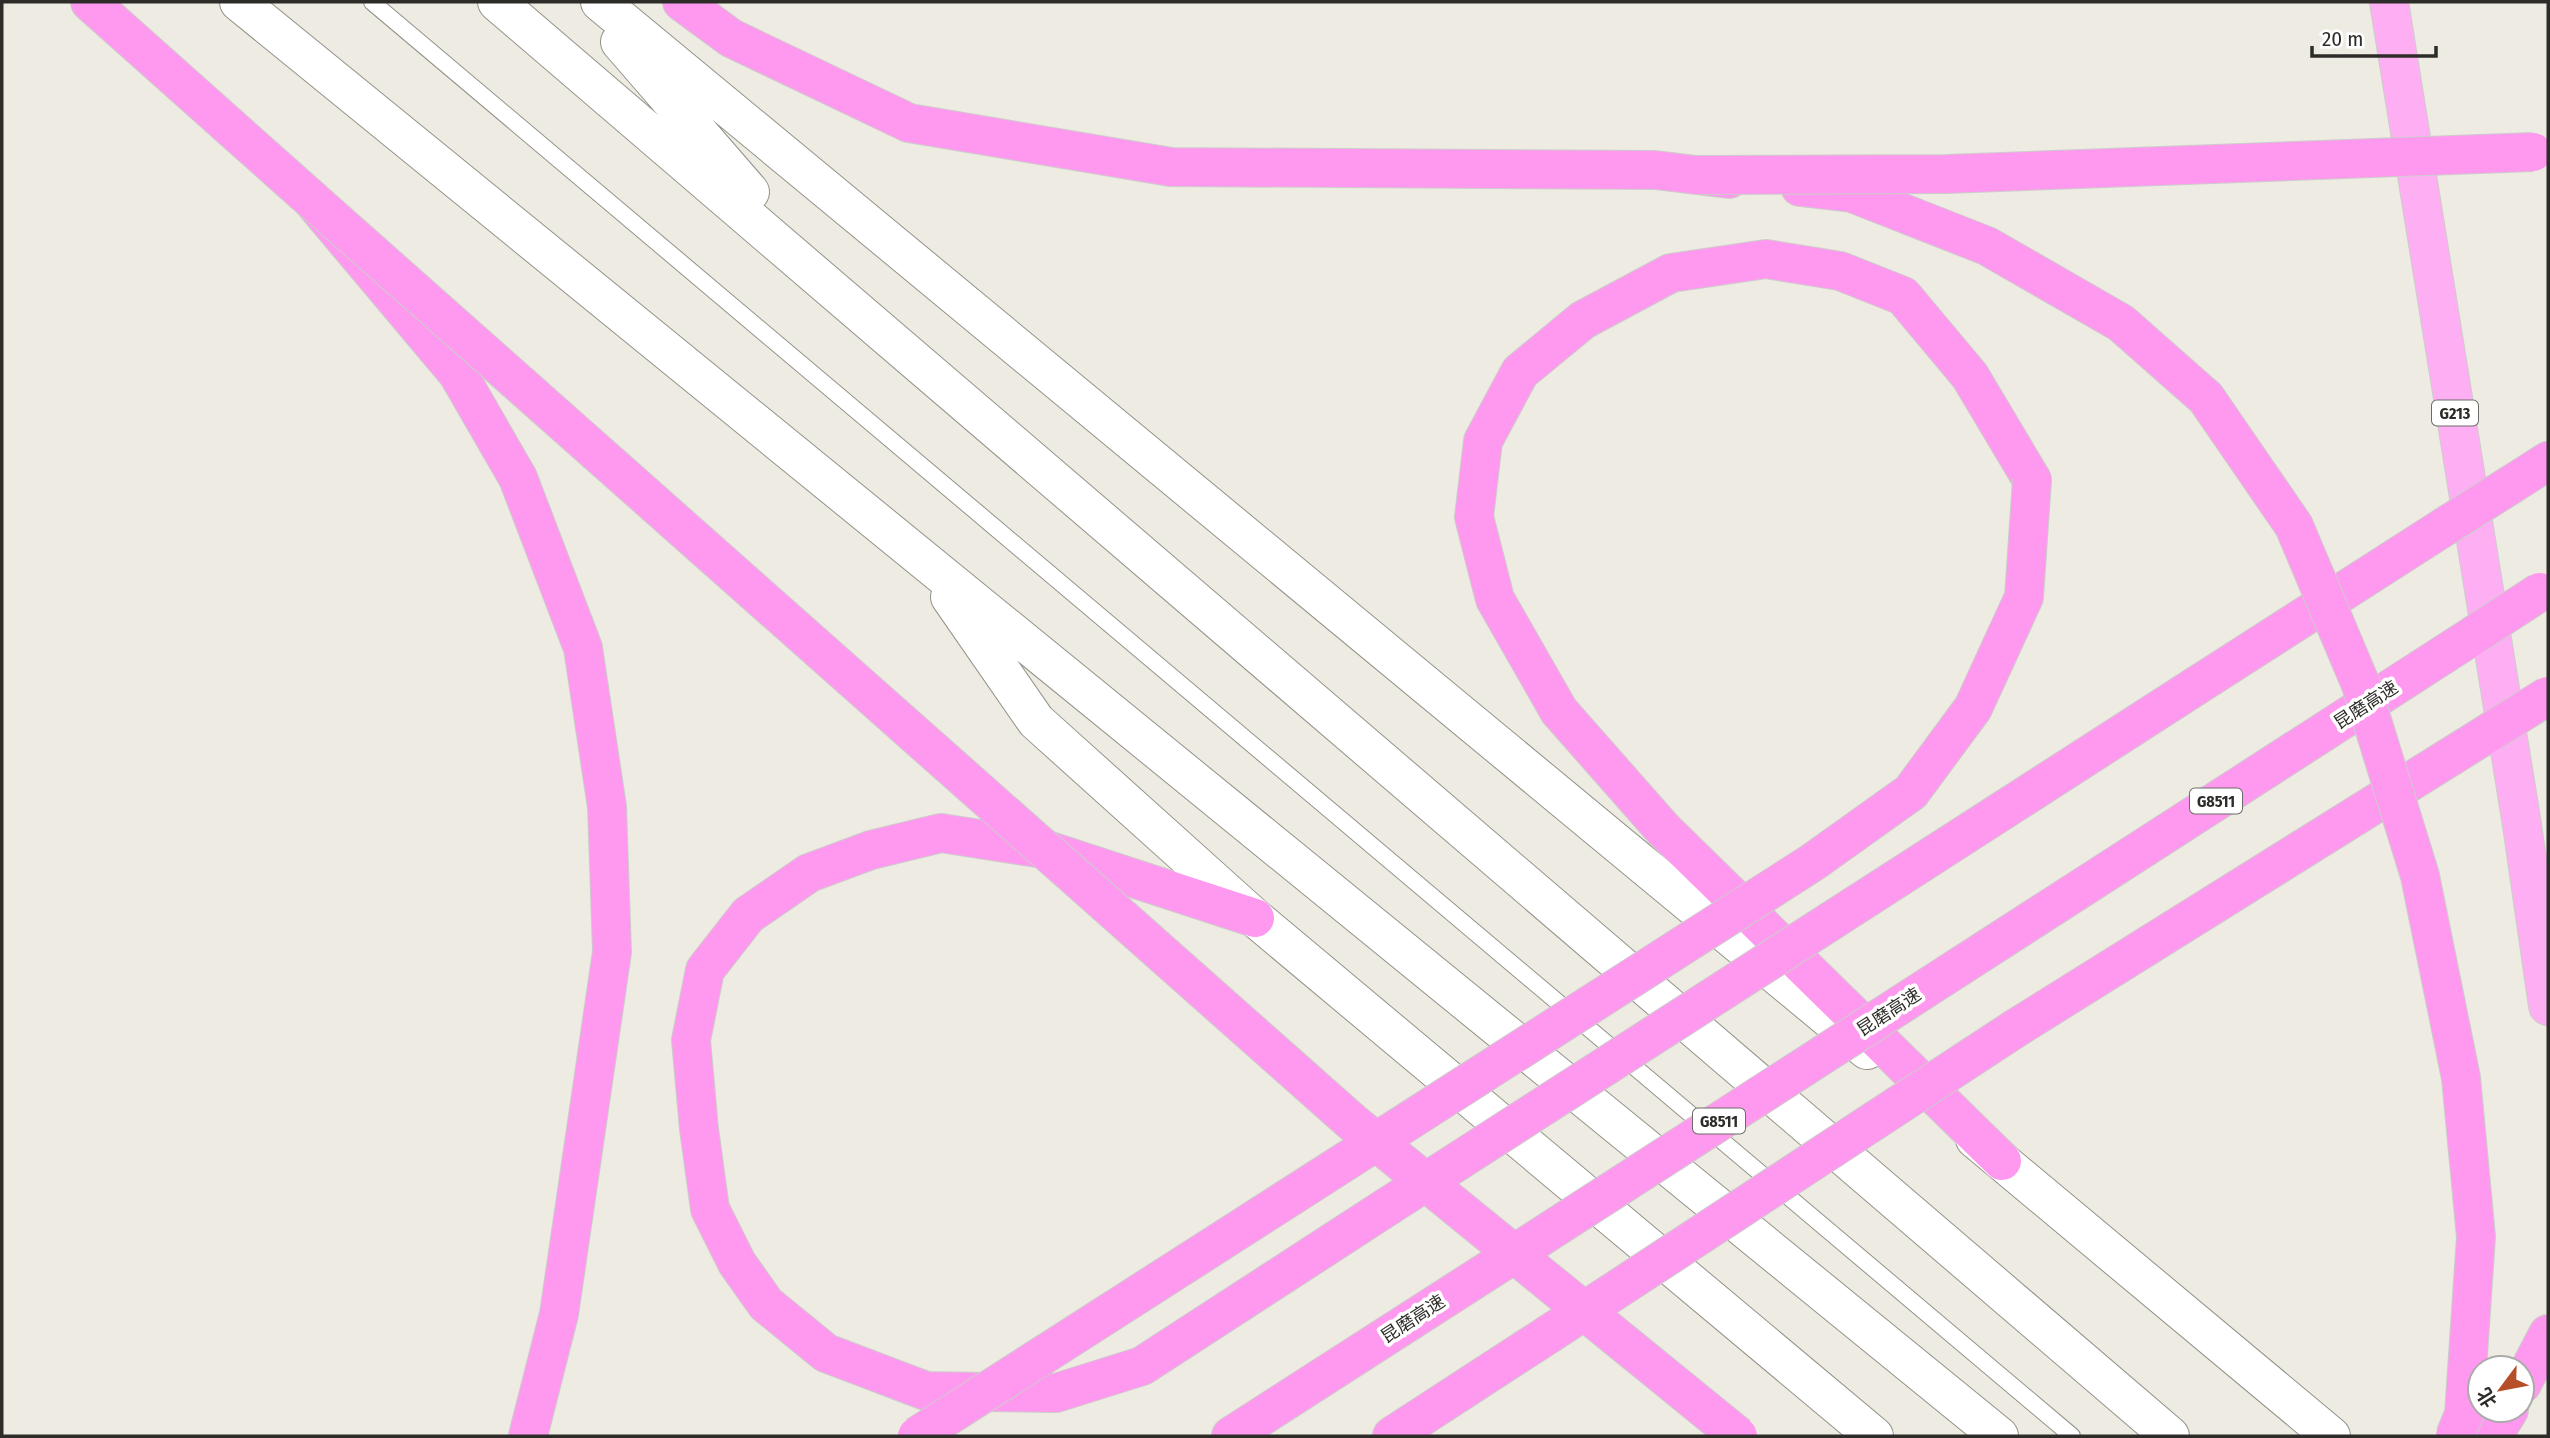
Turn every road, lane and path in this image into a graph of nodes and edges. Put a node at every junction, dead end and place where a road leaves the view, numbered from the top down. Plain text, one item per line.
1 (90, 2) edge
2 (239, 2) edge
3 (372, 2) edge
4 (497, 2) edge
5 (586, 2) edge
6 (600, 2) edge
7 (682, 2) edge
8 (2389, 2) edge
9 (2540, 151) edge
10 (1696, 175) junction
11 (311, 200) junction
12 (831, 287) junction
13 (2548, 461) edge
14 (925, 560) junction
15 (2544, 590) edge
16 (2548, 696) edge
17 (2522, 824) junction
18 (1255, 918) junction
19 (2548, 939) edge
20 (2548, 1006) edge
21 (2002, 1161) junction
22 (2548, 1334) edge
23 (2536, 1357) edge
24 (528, 1436) edge
25 (917, 1436) edge
26 (1231, 1436) edge
27 (1392, 1436) edge
28 (1738, 1436) edge
29 (1874, 1436) edge
30 (1999, 1436) edge
31 (2072, 1436) edge
32 (2170, 1436) edge
33 (2331, 1436) edge
34 (2455, 1436) edge

1 - 11 highway
2 - 14 main road
3 - 31 lane
4 - 12 main road
5 - 12 main road
6 - 21 main road
7 - 10 highway
8 - 17 highway, G213
9 - 10 highway, bridge
10 - 34 highway, bridge
11 - 24 highway, bridge
11 - 28 highway, bridge
12 - 32 main road
13 - 18 highway, bridge
14 - 18 main road
14 - 30 main road
15 - 26 highway, 昆磨高速 / G8511, bridge
16 - 27 highway, bridge
17 - 19 highway, G213
17 - 20 highway, G213
18 - 29 main road
21 - 25 highway, bridge
21 - 33 main road
22 - 23 highway

